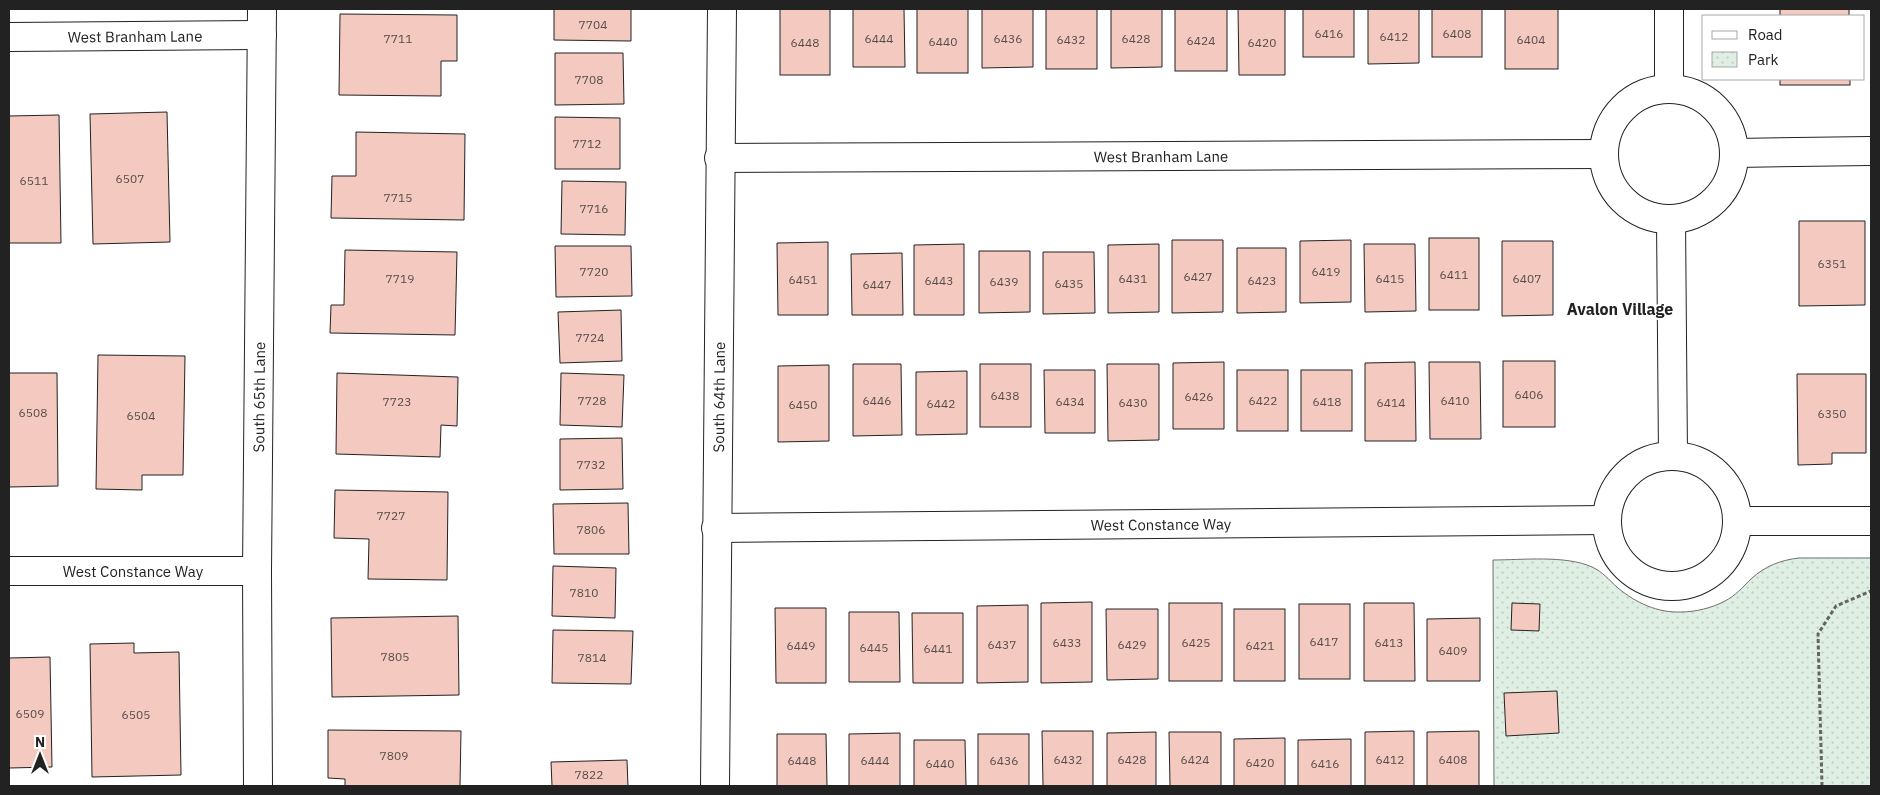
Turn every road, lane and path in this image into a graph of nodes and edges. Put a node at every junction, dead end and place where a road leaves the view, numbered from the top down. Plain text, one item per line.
1 (262, 9) edge
2 (722, 9) edge
3 (1669, 9) edge
4 (262, 35) junction
5 (9, 37) edge
6 (1669, 89) junction
7 (1871, 152) edge
8 (1735, 153) junction
9 (1604, 154) junction
10 (719, 158) junction
11 (1672, 219) junction
12 (1673, 456) junction
13 (1606, 520) junction
14 (1737, 521) junction
15 (1871, 522) edge
16 (716, 528) junction
17 (9, 571) edge
18 (257, 571) junction
19 (1871, 591) edge
20 (258, 786) edge
21 (714, 786) edge
22 (1822, 786) edge

1 - 4 street, South 65th Lane
2 - 10 street, South 64th Lane
3 - 6 street
4 - 5 street, West Branham Lane
4 - 18 street, South 65th Lane
6 - 8 street
6 - 9 street
7 - 8 street
8 - 11 street
9 - 10 street, West Branham Lane
9 - 11 street
10 - 16 street, South 64th Lane
11 - 12 street
12 - 13 street
12 - 14 street
13 - 14 street
13 - 16 street, West Constance Way
14 - 15 street
16 - 21 street, South 64th Lane
17 - 18 street, West Constance Way
18 - 20 street, South 65th Lane
19 - 22 path

